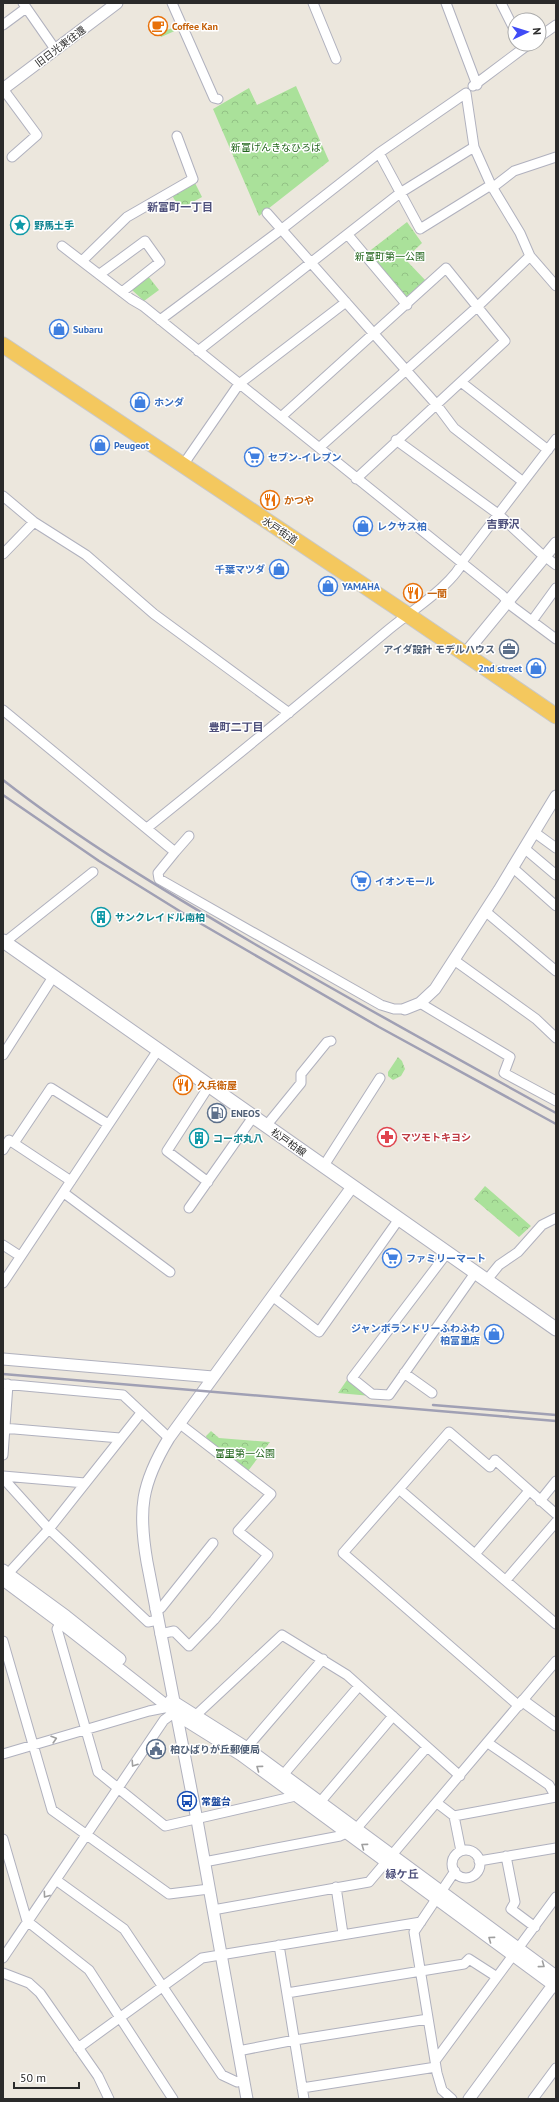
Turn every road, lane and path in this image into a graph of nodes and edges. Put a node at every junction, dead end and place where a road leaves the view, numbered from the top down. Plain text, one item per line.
1 (118, 3) edge
2 (172, 3) edge
3 (313, 3) edge
4 (446, 3) edge
5 (502, 3) edge
6 (25, 6) edge
7 (507, 14) edge
8 (3, 25) edge
9 (556, 25) edge
10 (547, 31) edge
11 (55, 49) junction
12 (516, 52) edge
13 (336, 59) dead end
14 (477, 85) junction
15 (3, 89) edge
16 (466, 93) junction
17 (218, 99) dead end
18 (177, 136) dead end
19 (474, 147) junction
20 (379, 153) junction
21 (12, 157) dead end
22 (556, 157) edge
23 (491, 186) junction
24 (400, 193) junction
25 (267, 213) dead end
26 (282, 229) junction
27 (348, 235) junction
28 (62, 246) dead end
29 (530, 256) junction
30 (82, 261) junction
31 (312, 263) junction
32 (100, 274) junction
33 (556, 286) edge
34 (122, 292) junction
35 (346, 302) junction
36 (407, 304) junction
37 (477, 307) junction
38 (160, 320) junction
39 (374, 334) junction
40 (3, 345) edge
41 (198, 351) junction
42 (406, 370) junction
43 (461, 382) junction
44 (239, 384) junction
45 (436, 404) junction
46 (281, 417) junction
47 (556, 439) edge
48 (396, 440) junction
49 (320, 447) junction
50 (548, 450) junction
51 (183, 466) junction
52 (356, 479) junction
53 (522, 481) junction
54 (3, 496) edge
55 (498, 514) junction
56 (34, 522) junction
57 (556, 543) edge
58 (3, 554) edge
59 (544, 556) junction
60 (462, 563) junction
61 (556, 565) edge
62 (556, 588) edge
63 (507, 601) junction
64 (408, 615) junction
65 (532, 621) junction
66 (556, 639) edge
67 (464, 655) junction
68 (3, 710) edge
69 (289, 713) junction
70 (556, 716) edge
71 (556, 796) edge
72 (147, 828) junction
73 (534, 832) junction
74 (189, 836) dead end
75 (524, 848) junction
76 (556, 848) edge
77 (175, 852) junction
78 (512, 867) junction
79 (93, 872) dead end
80 (556, 875) edge
81 (556, 906) edge
82 (485, 911) junction
83 (4, 941) edge
84 (454, 960) junction
85 (556, 971) edge
86 (53, 977) junction
87 (420, 1003) junction
88 (405, 1009) joint
89 (556, 1038) edge
90 (331, 1041) dead end
91 (158, 1050) junction
92 (3, 1055) edge
93 (380, 1078) dead end
94 (209, 1086) junction
95 (556, 1101) edge
96 (253, 1117) junction
97 (108, 1124) junction
98 (266, 1126) junction
99 (14, 1143) junction
100 (3, 1150) edge
101 (323, 1167) junction
102 (71, 1181) junction
103 (208, 1182) junction
104 (352, 1187) junction
105 (64, 1193) junction
106 (189, 1208) dead end
107 (556, 1218) edge
108 (399, 1219) junction
109 (3, 1245) edge
110 (447, 1253) junction
111 (20, 1256) junction
112 (170, 1272) dead end
113 (480, 1277) junction
114 (3, 1283) edge
115 (272, 1296) junction
116 (556, 1329) edge
117 (3, 1359) edge
118 (404, 1373) junction
119 (214, 1377) junction
120 (6, 1384) edge
121 (432, 1393) dead end
122 (141, 1413) junction
123 (180, 1424) junction
124 (4, 1428) edge
125 (120, 1438) junction
126 (169, 1438) junction
127 (3, 1455) edge
128 (3, 1477) edge
129 (556, 1481) edge
130 (85, 1483) junction
131 (399, 1489) junction
132 (529, 1491) junction
133 (540, 1501) junction
134 (556, 1514) edge
135 (556, 1522) edge
136 (49, 1529) junction
137 (213, 1543) dead end
138 (476, 1554) junction
139 (4, 1575) edge
140 (506, 1580) junction
141 (156, 1609) junction
142 (64, 1619) junction
143 (158, 1620) junction
144 (556, 1624) edge
145 (160, 1634) junction
146 (3, 1641) edge
147 (323, 1659) junction
148 (556, 1661) edge
149 (359, 1686) junction
150 (521, 1703) junction
151 (172, 1707) junction
152 (195, 1716) junction
153 (393, 1716) junction
154 (556, 1724) edge
155 (86, 1730) junction
156 (488, 1744) junction
157 (33, 1745) junction
158 (427, 1746) junction
159 (244, 1752) junction
160 (3, 1754) edge
161 (283, 1775) junction
162 (460, 1776) junction
163 (118, 1788) junction
164 (302, 1795) junction
165 (556, 1797) edge
166 (437, 1803) junction
167 (317, 1806) junction
168 (454, 1816) junction
169 (197, 1820) junction
170 (351, 1831) junction
171 (86, 1835) junction
172 (3, 1839) edge
173 (556, 1848) edge
174 (461, 1851) junction
175 (506, 1856) junction
176 (389, 1859) junction
177 (479, 1861) junction
178 (204, 1862) junction
179 (455, 1871) junction
180 (56, 1880) junction
181 (336, 1887) junction
182 (209, 1889) junction
183 (439, 1895) junction
184 (556, 1897) edge
185 (213, 1910) junction
186 (27, 1920) junction
187 (421, 1922) junction
188 (535, 1927) junction
189 (343, 1934) junction
190 (278, 1946) junction
191 (516, 1952) junction
192 (221, 1954) junction
193 (3, 1958) edge
194 (421, 1971) junction
195 (3, 1973) edge
196 (497, 1978) junction
197 (555, 1982) edge
198 (163, 1985) junction
199 (287, 1993) junction
200 (121, 2016) junction
201 (428, 2019) junction
202 (295, 2040) junction
203 (78, 2048) junction
204 (238, 2051) junction
205 (436, 2064) junction
206 (556, 2068) edge
207 (243, 2080) junction
208 (302, 2088) junction
209 (110, 2099) edge
210 (173, 2099) edge
211 (247, 2099) edge
212 (304, 2099) edge
213 (452, 2099) edge
214 (469, 2099) edge
215 (533, 2099) edge

1 - 11 street, 旧日光東往還
2 - 17 street
3 - 13 street
4 - 14 street
5 - 7 street
6 - 8 street
6 - 11 street
9 - 10 street
11 - 15 street, 旧日光東往還
12 - 14 street
14 - 16 street
15 - 21 street
16 - 19 street
16 - 20 street
18 - 30 street
19 - 23 street
19 - 24 street
20 - 24 street
20 - 26 street
22 - 23 street
23 - 24 street
23 - 29 street
24 - 27 street
25 - 26 street
26 - 31 street
26 - 38 street
27 - 31 street
27 - 36 street
28 - 30 street
29 - 33 street
29 - 37 street
30 - 32 street
31 - 35 street
31 - 41 street
32 - 34 street
32 - 34 street
34 - 38 street
35 - 39 street
35 - 44 street
36 - 37 street
36 - 39 street
37 - 42 street
37 - 43 street
38 - 41 street
39 - 42 street
39 - 46 street
40 - 51 highway, 水戸街道
41 - 44 street
42 - 45 street
42 - 49 street
43 - 45 street
43 - 50 street
44 - 46 street
44 - 51 street
45 - 48 street
45 - 53 street
46 - 49 street
47 - 50 street
48 - 52 street
48 - 55 street
49 - 52 street
50 - 53 street
51 - 64 highway, 水戸街道
52 - 60 street
53 - 55 street
54 - 56 street
55 - 59 street
55 - 60 street
56 - 58 street
56 - 69 street
57 - 59 street
59 - 61 street
59 - 63 street
60 - 63 street
60 - 64 street
62 - 65 street
63 - 65 street
63 - 67 street
64 - 67 highway, 水戸街道
64 - 69 street
65 - 66 street
67 - 70 highway, 水戸街道
68 - 72 street
69 - 72 street
71 - 73 street
72 - 77 street
73 - 75 street
73 - 76 street
74 - 77 street
75 - 78 street
75 - 80 street
77 - 88 street
78 - 81 street
78 - 82 street
79 - 83 street
82 - 84 street
82 - 85 street
83 - 86 main road, 松戸柏線
84 - 87 street
84 - 89 street
86 - 91 main road, 松戸柏線
86 - 92 street
87 - 88 street
87 - 95 street
90 - 98 street
91 - 94 main road, 松戸柏線
91 - 97 street
93 - 101 street
94 - 96 main road, 松戸柏線
94 - 103 street
96 - 98 main road, 松戸柏線
96 - 103 street
97 - 99 street
97 - 102 street
98 - 101 main road, 松戸柏線
99 - 100 street
99 - 102 street
101 - 104 main road, 松戸柏線
102 - 105 street
103 - 106 street
104 - 108 main road, 松戸柏線
104 - 115 street
105 - 111 street
105 - 112 street
107 - 113 street
108 - 110 main road, 松戸柏線
108 - 115 street
109 - 111 street
110 - 113 main road, 松戸柏線
110 - 118 street
111 - 114 street
113 - 116 main road, 松戸柏線
113 - 118 street
115 - 119 street
117 - 119 street
118 - 121 street
119 - 123 street
120 - 122 street
120 - 124 street
122 - 125 street
122 - 126 street
123 - 126 street
123 - 145 street
124 - 125 street
124 - 127 street
125 - 130 street
126 - 141 street
128 - 130 street
128 - 136 street
129 - 133 street
130 - 136 street
131 - 132 street
131 - 138 street
131 - 150 street
132 - 133 street
132 - 138 street
133 - 134 street
135 - 140 street
136 - 139 street
136 - 143 street
137 - 141 street
138 - 140 street
139 - 142 street
140 - 144 street
141 - 143 street
142 - 151 street
142 - 155 street
143 - 145 street
145 - 151 street
146 - 157 street
147 - 149 street
147 - 152 street
147 - 159 street
148 - 150 street
149 - 153 street
149 - 161 street
150 - 154 street
150 - 156 street
151 - 152 street
151 - 155 street
151 - 159 street
151 -> 163 street
151 - 169 street
152 - 159 street
153 - 158 street
153 - 167 street
157 -> 155 street
155 - 163 street
156 - 162 street
156 - 165 street
157 - 160 street
157 - 171 street
158 - 162 street
158 - 170 street
159 - 161 street
164 -> 159 street
161 - 164 street
162 - 166 street
163 - 169 street
163 - 171 street
164 - 167 street
164 - 169 street
165 - 168 street
166 - 168 street
166 - 176 street
167 - 170 street
168 - 174 street
169 - 178 street
170 - 176 street
170 - 178 street
171 - 180 street
171 - 182 street
172 - 186 street
173 - 175 street
174 - 177 street
174 - 179 street
175 - 177 street
175 - 188 street
176 - 181 street
176 - 183 street
177 - 179 street
178 - 182 street
179 - 183 street
180 -> 186 street
180 - 198 street
181 - 185 street
181 - 189 street
182 - 185 street
183 - 187 street
183 - 191 street
184 - 188 street
185 - 192 street
186 - 193 street
186 - 200 street
187 - 189 street
187 - 194 street
188 - 191 street
189 - 190 street
190 - 192 street
190 - 199 street
191 - 196 street
191 - 197 street
192 - 198 street
192 - 204 street
194 - 196 street
194 - 199 street
194 - 201 street
195 - 203 street
196 - 205 street
197 - 214 street
198 - 200 street
198 - 207 street
199 - 202 street
200 - 203 street
200 - 210 street
201 - 202 street
201 - 205 street
202 - 204 street
202 - 208 street
203 - 209 street
204 - 207 street
205 - 208 street
205 - 213 street
206 - 215 street
207 - 211 street
208 - 212 street

